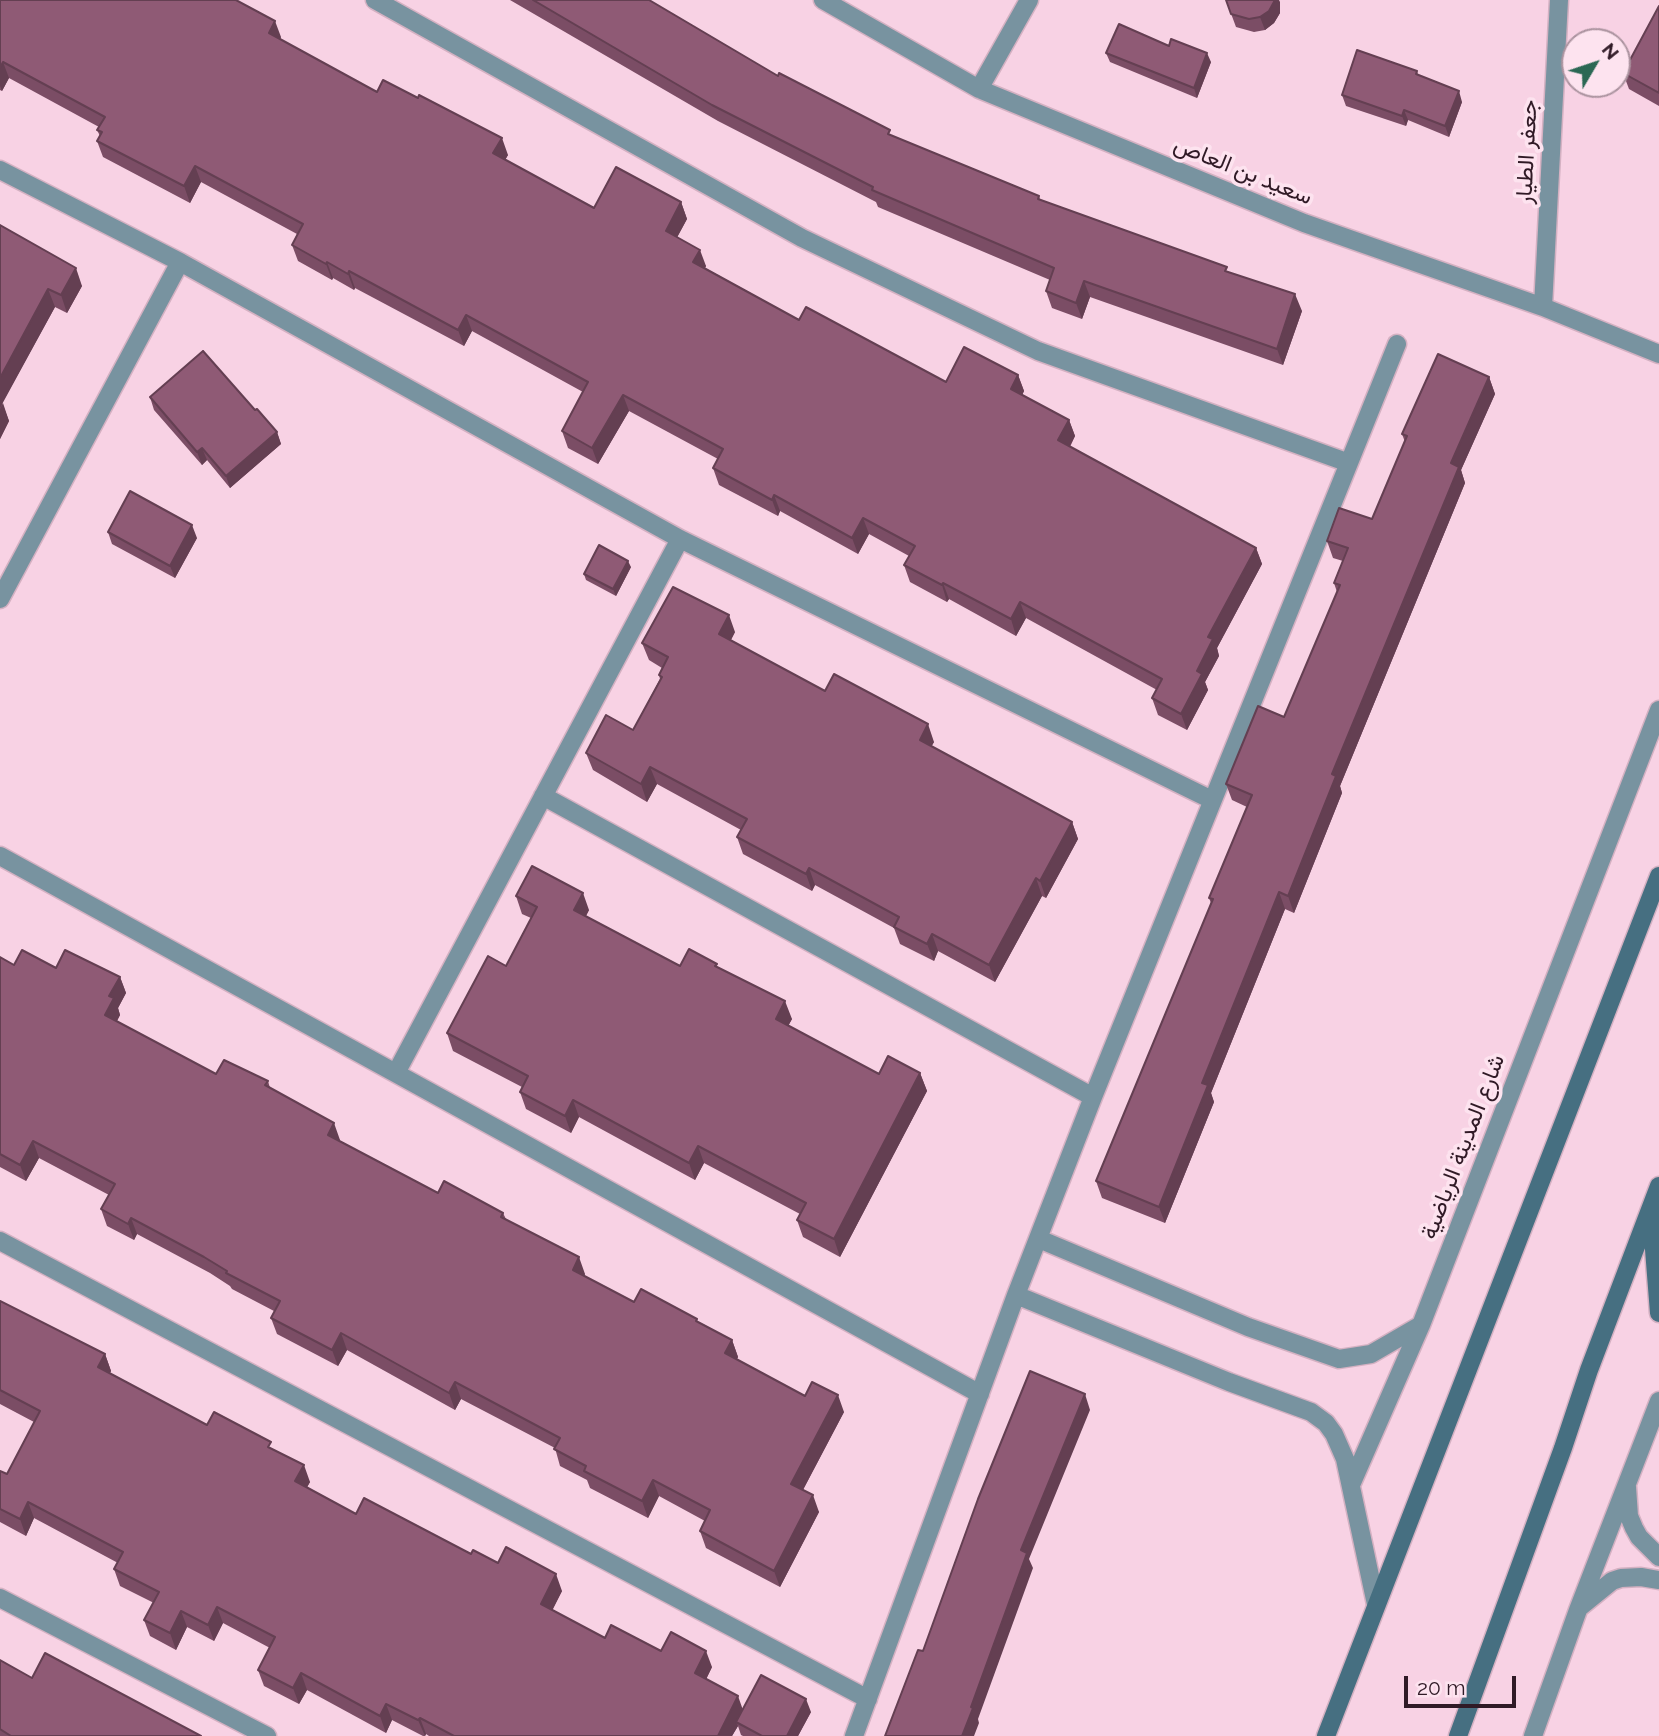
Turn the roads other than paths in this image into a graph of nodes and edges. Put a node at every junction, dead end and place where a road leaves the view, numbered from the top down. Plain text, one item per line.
1 (375, 0) edge
2 (823, 0) edge
3 (1029, 0) edge
4 (1559, 0) edge
5 (979, 89) junction
6 (0, 170) edge
7 (180, 262) junction
8 (1543, 307) junction
9 (1397, 344) dead end
10 (1659, 354) edge
11 (1349, 463) junction
12 (680, 539) junction
13 (0, 599) edge
14 (1659, 710) edge
15 (543, 796) junction
16 (1212, 800) junction
17 (0, 856) edge
18 (1659, 876) edge
19 (396, 1073) junction
20 (1093, 1097) junction
21 (1659, 1186) edge
22 (1651, 1207) junction
23 (1039, 1239) junction
24 (0, 1241) edge
25 (1016, 1295) junction
26 (1659, 1312) edge
27 (1421, 1325) junction
28 (980, 1394) junction
29 (1659, 1401) edge
30 (1626, 1483) junction
31 (1351, 1485) junction
32 (1659, 1557) edge
33 (1659, 1580) edge
34 (0, 1598) edge
35 (1376, 1604) junction
36 (1578, 1610) junction
37 (1344, 1686) junction
38 (868, 1699) junction
39 (267, 1736) edge
40 (854, 1736) edge
41 (1326, 1736) edge
42 (1337, 1736) edge
43 (1458, 1736) edge
44 (1533, 1736) edge

1 - 11 street
2 - 5 street, سعيد بن العاص
3 - 5 street
4 - 8 street, جعفر الطيار
5 - 8 street, سعيد بن العاص
6 - 7 street
7 - 12 street
7 - 13 street
8 - 10 street, سعيد بن العاص
9 - 11 street
11 - 16 street
12 - 15 street
12 - 16 street
14 - 27 street, شارع المدينة الرياضية
15 - 19 street
15 - 20 street
16 - 20 street
17 - 19 street
18 - 35 main road
19 - 28 street
20 - 23 street
21 - 22 main road
22 - 26 main road
22 - 43 main road
23 - 25 street
23 - 27 street
24 - 38 street
25 - 28 street
25 - 31 street
27 - 31 street, شارع المدينة الرياضية
28 - 38 street
29 - 30 street
30 - 32 street
30 - 36 street
31 - 35 street
33 - 36 street
34 - 39 street
35 - 37 main road
36 - 44 street
37 - 41 main road
37 - 42 main road
38 - 40 street

